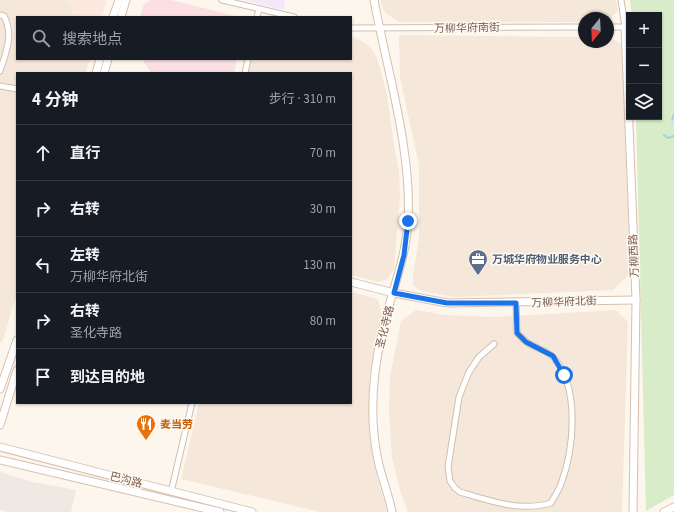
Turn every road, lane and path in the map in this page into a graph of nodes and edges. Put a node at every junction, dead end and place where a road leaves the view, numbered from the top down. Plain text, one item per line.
1 (119, 0) edge
2 (126, 0) edge
3 (222, 0) edge
4 (374, 0) edge
5 (621, 0) edge
6 (259, 9) junction
7 (0, 15) edge
8 (113, 16) edge
9 (121, 16) edge
10 (257, 16) edge
11 (290, 16) edge
12 (578, 27) edge
13 (614, 27) edge
14 (625, 27) junction
15 (352, 28) edge
16 (379, 29) junction
17 (100, 60) edge
18 (108, 60) edge
19 (248, 60) edge
20 (0, 71) edge
21 (96, 72) edge
22 (104, 72) edge
23 (245, 72) edge
24 (0, 86) edge
25 (16, 89) edge
26 (352, 282) edge
27 (394, 293) junction
28 (636, 300) junction
29 (516, 303) junction
30 (16, 343) edge
31 (494, 344) dead end
32 (16, 373) edge
33 (0, 389) edge
34 (192, 404) edge
35 (0, 425) edge
36 (0, 447) edge
37 (0, 460) edge
38 (171, 492) junction
39 (674, 507) edge
40 (220, 512) edge
41 (252, 512) edge
42 (392, 512) edge
43 (633, 512) edge
44 (664, 512) edge

1 - 8 street
2 - 9 street
3 - 6 street
4 - 16 street, 圣化寺路
5 - 14 street, 万柳西路
6 - 10 street
6 - 11 street
7 - 20 street
12 - 16 street, 万柳华府南街
13 - 14 street
14 - 28 street, 万柳西路
15 - 16 street, 万柳华府南街
16 - 27 street, 圣化寺路
17 - 21 street
18 - 22 street
19 - 23 street
24 - 25 street
26 - 27 street, 万柳华府北街
27 - 29 street, 万柳华府北街
27 - 42 street, 圣化寺路
28 - 29 street, 万柳华府北街
28 - 43 street, 万柳西路
29 - 31 street
30 - 33 street
32 - 35 street
34 - 38 street
36 - 38 street, 巴沟路
37 - 40 street, 巴沟路
38 - 41 street, 巴沟路
39 - 44 street

